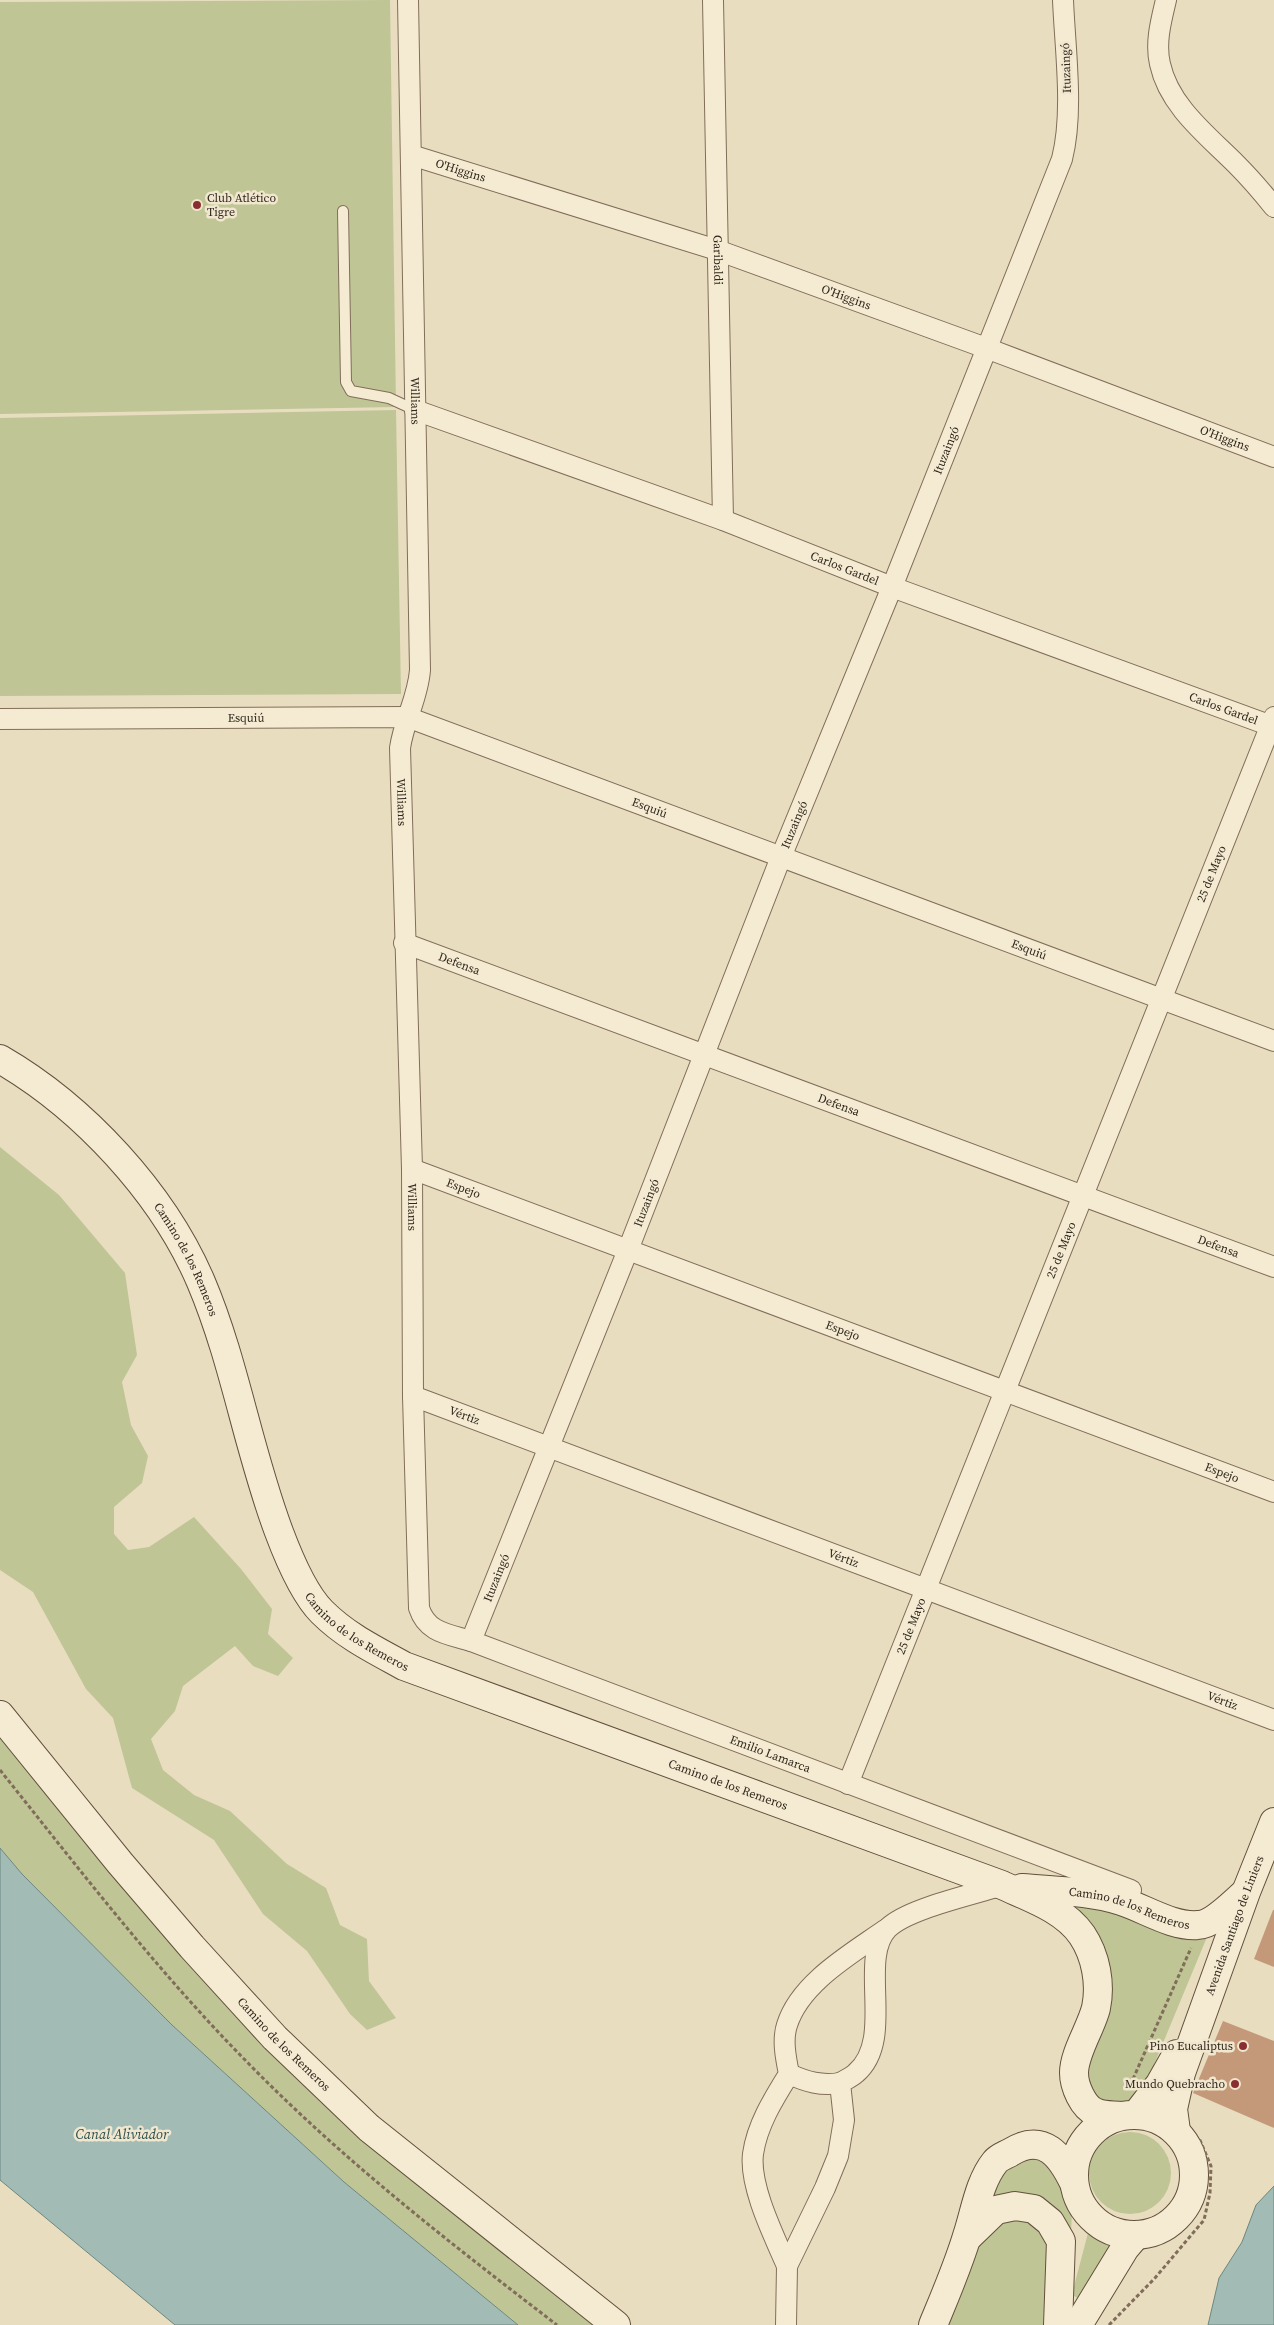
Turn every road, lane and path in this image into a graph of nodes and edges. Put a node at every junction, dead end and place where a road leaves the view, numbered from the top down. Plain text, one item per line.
1 (408, 0) edge
2 (712, 0) edge
3 (1063, 0) edge
4 (1166, 0) edge
5 (411, 155) junction
6 (1274, 207) edge
7 (343, 211) dead end
8 (717, 250) junction
9 (986, 348) junction
10 (415, 410) junction
11 (1274, 457) edge
12 (723, 520) junction
13 (892, 587) junction
14 (406, 717) junction
15 (0, 719) edge
16 (1273, 724) edge
17 (781, 857) junction
18 (404, 943) junction
19 (1162, 999) junction
20 (1274, 1041) edge
21 (705, 1055) junction
22 (0, 1059) edge
23 (412, 1169) junction
24 (1083, 1196) junction
25 (628, 1250) junction
26 (1274, 1267) edge
27 (1005, 1391) junction
28 (413, 1396) junction
29 (549, 1447) junction
30 (1274, 1492) edge
31 (926, 1590) junction
32 (419, 1608) joint
33 (471, 1642) junction
34 (0, 1715) edge
35 (1274, 1720) edge
36 (848, 1784) junction
37 (1274, 1822) edge
38 (1002, 1886) junction
39 (1131, 1890) dead end
40 (1246, 1892) junction
41 (889, 1927) junction
42 (1194, 1940) dead end
43 (1206, 2000) junction
44 (789, 2074) junction
45 (840, 2083) junction
46 (1130, 2085) dead end
47 (1128, 2115) junction
48 (1187, 2133) junction
49 (1078, 2194) junction
50 (1136, 2235) junction
51 (967, 2238) junction
52 (787, 2266) junction
53 (616, 2325) edge
54 (786, 2325) edge
55 (933, 2325) edge
56 (1058, 2325) edge
57 (1078, 2325) edge
58 (1109, 2325) edge

1 - 5 street, Williams
2 - 8 street, Garibaldi
3 - 9 street, Ituzaingó
4 - 6 street
5 - 8 street, O'Higgins
5 - 10 street, Williams
7 - 10 lane
8 - 9 street, O'Higgins
8 - 12 street, Garibaldi
9 - 11 street, O'Higgins
9 - 13 street, Ituzaingó
10 - 12 street, Carlos Gardel
10 - 14 street, Williams
12 - 13 street, Carlos Gardel
13 - 16 street, Carlos Gardel
13 - 17 street, Ituzaingó
14 - 15 street, Esquiú
14 - 17 street, Esquiú
14 - 18 street, Williams
16 - 19 street, 25 de Mayo
17 - 19 street, Esquiú
17 - 21 street, Ituzaingó
18 - 21 street, Defensa
18 - 23 street, Williams
19 - 20 street, Esquiú
19 - 24 street, 25 de Mayo
21 - 24 street, Defensa
21 - 25 street, Ituzaingó
22 - 38 main road, Camino de los Remeros
23 - 25 street, Espejo
23 - 28 street, Williams
24 - 26 street, Defensa
24 - 27 street, 25 de Mayo
25 - 27 street, Espejo
25 - 29 street, Ituzaingó
27 - 30 street, Espejo
27 - 31 street, 25 de Mayo
28 - 29 street, Vértiz
28 - 32 street, Williams
29 - 31 street, Vértiz
29 - 33 street, Ituzaingó
31 - 35 street, Vértiz
31 - 36 street, 25 de Mayo
32 - 33 street, Emilio Lamarca
33 - 36 street, Emilio Lamarca
34 - 53 main road, Camino de los Remeros
36 - 39 street, Emilio Lamarca
37 - 40 main road, Avenida Santiago de Liniers
38 - 40 main road, Camino de los Remeros
38 - 41 street
38 - 47 main road, Camino de los Remeros
40 - 43 main road, Avenida Santiago de Liniers
41 - 44 street
41 - 45 street
42 - 46 path
43 - 47 main road, Avenida Santiago de Liniers
43 - 48 main road, Avenida Santiago de Liniers
44 - 45 street
44 - 52 street
45 - 52 street
47 - 48 main road
47 - 49 main road
48 - 50 main road
48 - 58 path
49 - 50 main road
49 - 51 main road
49 - 56 main road
50 - 57 main road
51 - 55 main road
51 - 56 main road
52 - 54 street

